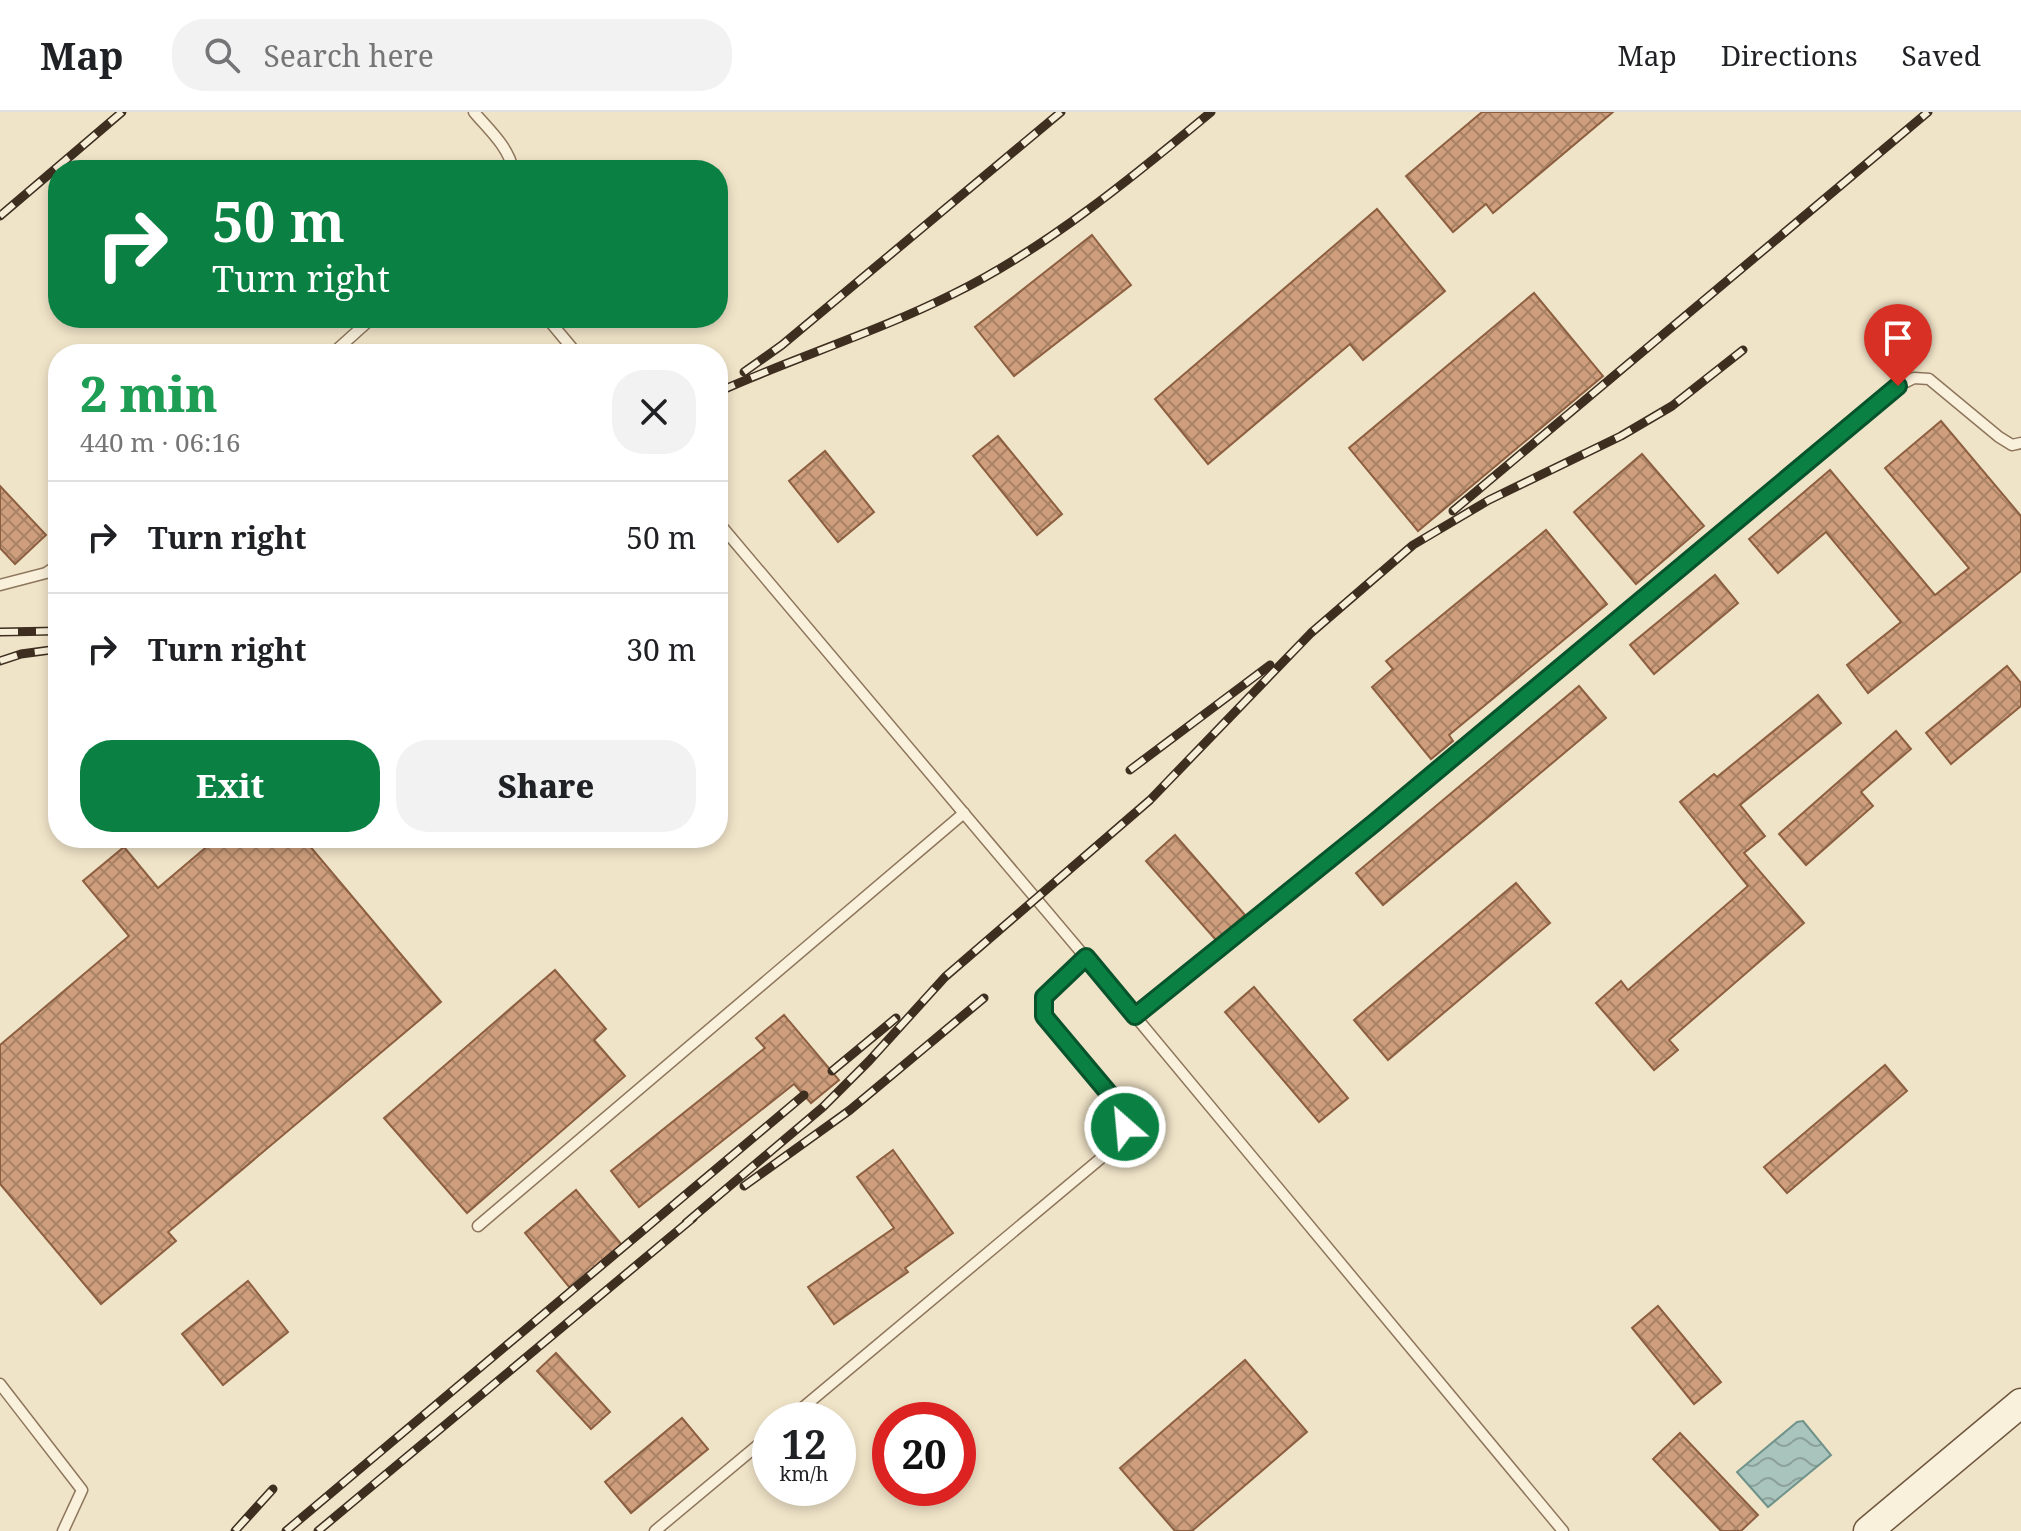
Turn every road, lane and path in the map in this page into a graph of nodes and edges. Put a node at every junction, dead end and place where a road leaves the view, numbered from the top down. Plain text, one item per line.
1 (474, 112) edge
2 (510, 160) edge
3 (361, 328) edge
4 (555, 328) edge
5 (343, 344) edge
6 (569, 344) edge
7 (2021, 443) edge
8 (728, 534) edge
9 (48, 572) edge
10 (0, 585) edge
11 (964, 813) junction
12 (1086, 957) junction
13 (1135, 1016) junction
14 (478, 1226) dead end
15 (0, 1384) edge
16 (810, 1402) edge
17 (2021, 1403) edge
18 (752, 1450) edge
19 (63, 1531) edge
20 (655, 1531) edge
21 (1563, 1531) edge
22 (1868, 1531) edge

1 - 2 lane
3 - 5 lane
4 - 6 lane
7 - 13 lane
8 - 11 lane
9 - 10 lane
11 - 12 lane
11 - 14 lane
12 - 13 lane
12 - 16 lane
13 - 21 lane
15 - 19 lane
17 - 22 main road
18 - 20 lane

